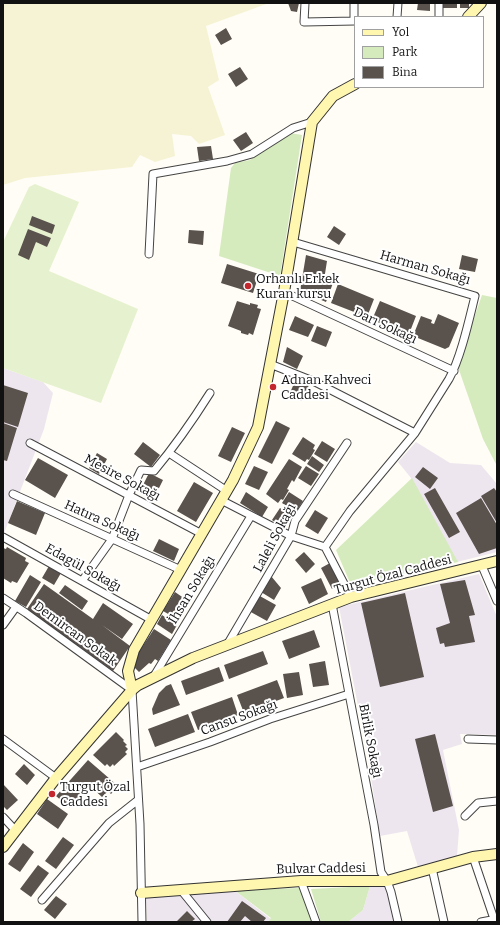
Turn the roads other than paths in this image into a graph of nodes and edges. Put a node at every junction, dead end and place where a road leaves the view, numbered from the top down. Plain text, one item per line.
1 (305, 3) edge
2 (354, 3) edge
3 (398, 3) edge
4 (439, 3) edge
5 (481, 3) edge
6 (398, 16) edge
7 (439, 16) edge
8 (469, 16) edge
9 (354, 21) edge
10 (354, 85) edge
11 (312, 122) junction
12 (292, 242) junction
13 (148, 254) dead end
14 (284, 292) junction
15 (270, 364) junction
16 (454, 371) junction
17 (210, 393) dead end
18 (415, 432) junction
19 (30, 443) dead end
20 (347, 443) dead end
21 (169, 453) junction
22 (227, 491) junction
23 (13, 494) dead end
24 (129, 495) junction
25 (222, 500) junction
26 (251, 516) junction
27 (202, 534) junction
28 (291, 536) junction
29 (3, 537) edge
30 (112, 539) junction
31 (325, 547) junction
32 (497, 561) edge
33 (482, 566) junction
34 (181, 570) junction
35 (82, 581) junction
36 (351, 597) junction
37 (3, 598) edge
38 (497, 601) edge
39 (332, 604) junction
40 (16, 607) junction
41 (152, 620) junction
42 (3, 625) edge
43 (227, 645) junction
44 (153, 678) junction
45 (132, 690) junction
46 (349, 694) junction
47 (3, 739) edge
48 (468, 739) dead end
49 (497, 740) edge
50 (137, 767) junction
51 (56, 778) junction
52 (138, 800) junction
53 (497, 801) edge
54 (465, 816) dead end
55 (3, 817) edge
56 (15, 830) junction
57 (3, 847) edge
58 (497, 854) edge
59 (473, 857) junction
60 (432, 868) junction
61 (300, 881) junction
62 (387, 881) junction
63 (181, 890) junction
64 (141, 892) junction
65 (42, 900) dead end
66 (496, 919) edge
67 (142, 922) edge
68 (207, 922) edge
69 (316, 922) edge
70 (398, 922) edge
71 (444, 922) edge
72 (481, 922) edge

1 - 9 street
2 - 9 street
3 - 6 street
4 - 7 street
5 - 8 street
10 - 11 street
11 - 12 street
11 - 13 street
12 - 14 street
12 - 16 street, Harman Sokağı
14 - 15 street
14 - 16 street, Darı Sokağı
15 - 18 street
15 - 22 street
16 - 18 street
17 - 21 street
18 - 31 street
19 - 24 street, Mesire Sokağı
20 - 28 street, Laleli Sokağı
21 - 22 street
21 - 24 street
22 - 25 street
23 - 30 street, Hatıra Sokağı
24 - 27 street, Mesire Sokağı
24 - 30 street
25 - 26 street
25 - 27 street
26 - 28 street
26 - 44 street, İhsan Sokağı
27 - 34 street
28 - 31 street
28 - 43 street, Laleli Sokağı
29 - 35 street, Edagül Sokağı
30 - 34 street, Hatıra Sokağı
30 - 35 street
31 - 36 street
32 - 33 street, Turgut Özal Caddesi
33 - 36 street, Turgut Özal Caddesi
33 - 38 street
34 - 41 street
35 - 41 street, Edagül Sokağı
36 - 39 street, Turgut Özal Caddesi
37 - 40 street, Demircan Sokak
39 - 43 street, Turgut Özal Caddesi
39 - 46 street, Birlik Sokağı
40 - 42 street
40 - 45 street, Demircan Sokak
41 - 45 street
43 - 44 street, Turgut Özal Caddesi
44 - 45 street, Turgut Özal Caddesi
45 - 50 street
45 - 51 street, Turgut Özal Caddesi
46 - 50 street, Cansu Sokağı
46 - 62 street, Birlik Sokağı
47 - 51 street
48 - 49 street
50 - 52 street
51 - 56 street, Turgut Özal Caddesi
52 - 64 street
52 - 65 street
53 - 54 street
55 - 56 street
56 - 57 street, Turgut Özal Caddesi
58 - 59 street, Bulvar Caddesi
59 - 60 street, Bulvar Caddesi
59 - 66 street
60 - 62 street, Bulvar Caddesi
60 - 71 street
61 - 62 street, Bulvar Caddesi
61 - 63 street, Bulvar Caddesi
61 - 69 street
62 - 70 street, Birlik Sokağı
63 - 64 street, Bulvar Caddesi
63 - 68 street
64 - 67 street
66 - 72 street

